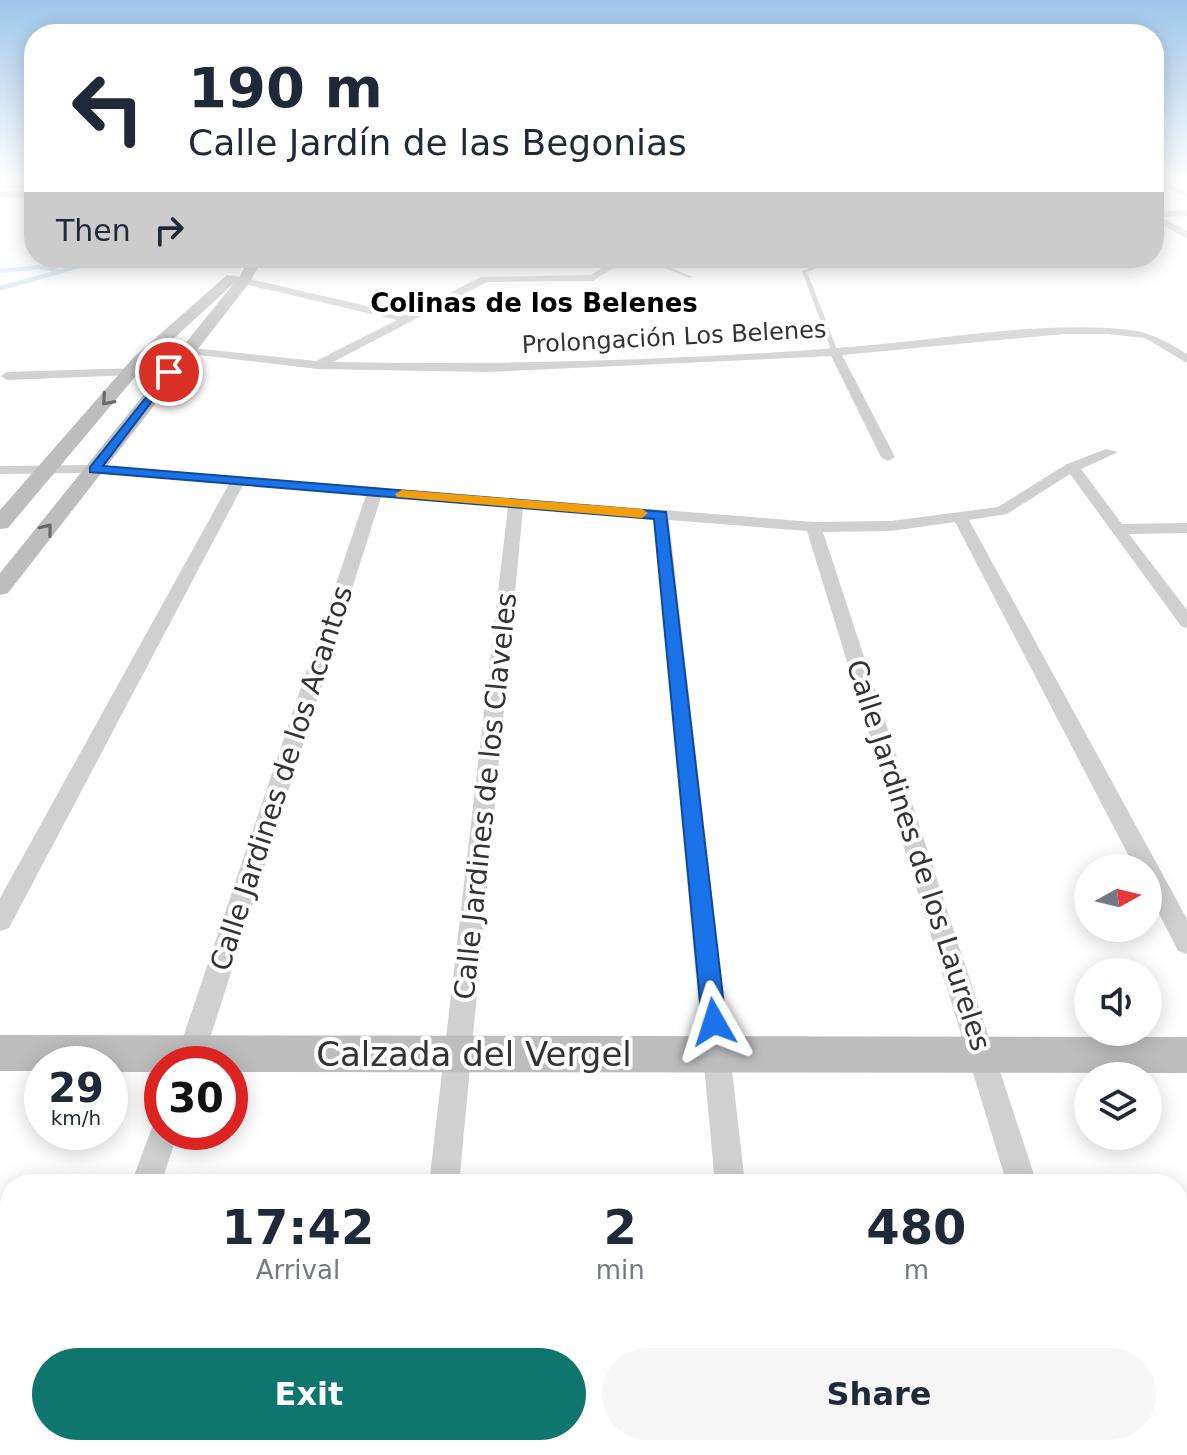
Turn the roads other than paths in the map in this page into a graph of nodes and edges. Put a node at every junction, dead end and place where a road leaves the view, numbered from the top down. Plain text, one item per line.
1 (248, 268) edge
2 (608, 268) edge
3 (668, 268) edge
4 (812, 268) edge
5 (691, 277) dead end
6 (238, 279) junction
7 (407, 319) junction
8 (156, 347) junction
9 (188, 348) junction
10 (835, 352) junction
11 (1187, 359) edge
12 (318, 365) junction
13 (133, 371) junction
14 (7, 376) dead end
15 (1111, 452) dead end
16 (888, 457) dead end
17 (1072, 467) junction
18 (47, 468) junction
19 (94, 469) junction
20 (0, 470) edge
21 (238, 481) junction
22 (375, 492) junction
23 (516, 503) junction
24 (661, 515) junction
25 (961, 519) junction
26 (0, 523) edge
27 (814, 527) junction
28 (1187, 528) edge
29 (1118, 529) junction
30 (0, 588) edge
31 (1187, 622) edge
32 (1140, 854) edge
33 (1162, 896) edge
34 (0, 921) edge
35 (1187, 943) edge
36 (194, 1046) edge
37 (0, 1053) edge
38 (459, 1054) junction
39 (718, 1054) junction
40 (983, 1054) junction
41 (1187, 1055) edge
42 (144, 1057) edge
43 (248, 1057) edge
44 (158, 1150) edge
45 (149, 1174) edge
46 (445, 1174) edge
47 (729, 1174) edge
48 (1019, 1174) edge

1 - 6 main road
2 - 7 street
3 - 5 lane
4 - 10 lane
6 - 7 street
6 - 8 main road
6 - 9 main road
7 - 12 street
8 - 9 street, Prolongación Los Belenes
8 - 13 main road
9 - 12 street, Prolongación Los Belenes
9 - 19 main road
10 - 11 street, Prolongación Los Belenes
10 - 12 street, Prolongación Los Belenes
10 - 16 street
13 - 14 street
13 -> 18 main road
15 - 17 street
17 - 25 street
17 - 29 street
18 - 19 street
18 - 20 street
18 - 26 main road
19 - 21 street
30 -> 19 main road
21 - 22 street
21 - 34 street
22 - 23 street
22 - 36 street, Calle Jardines de los Acantos
23 - 24 street
23 - 38 street, Calle Jardines de los Claveles
24 - 27 street
24 - 39 street
25 - 27 street
25 - 32 street
27 - 40 street, Calle Jardines de los Laureles
28 - 29 street
29 - 31 street
33 - 35 street
37 - 42 main road, Calzada del Vergel
38 - 39 main road, Calzada del Vergel
38 - 43 main road, Calzada del Vergel
38 - 46 street, Calle Jardines de los Claveles
39 - 40 main road, Calzada del Vergel
39 - 47 street
40 - 41 main road, Calzada del Vergel
40 - 48 street, Calle Jardines de los Laureles
44 - 45 street

